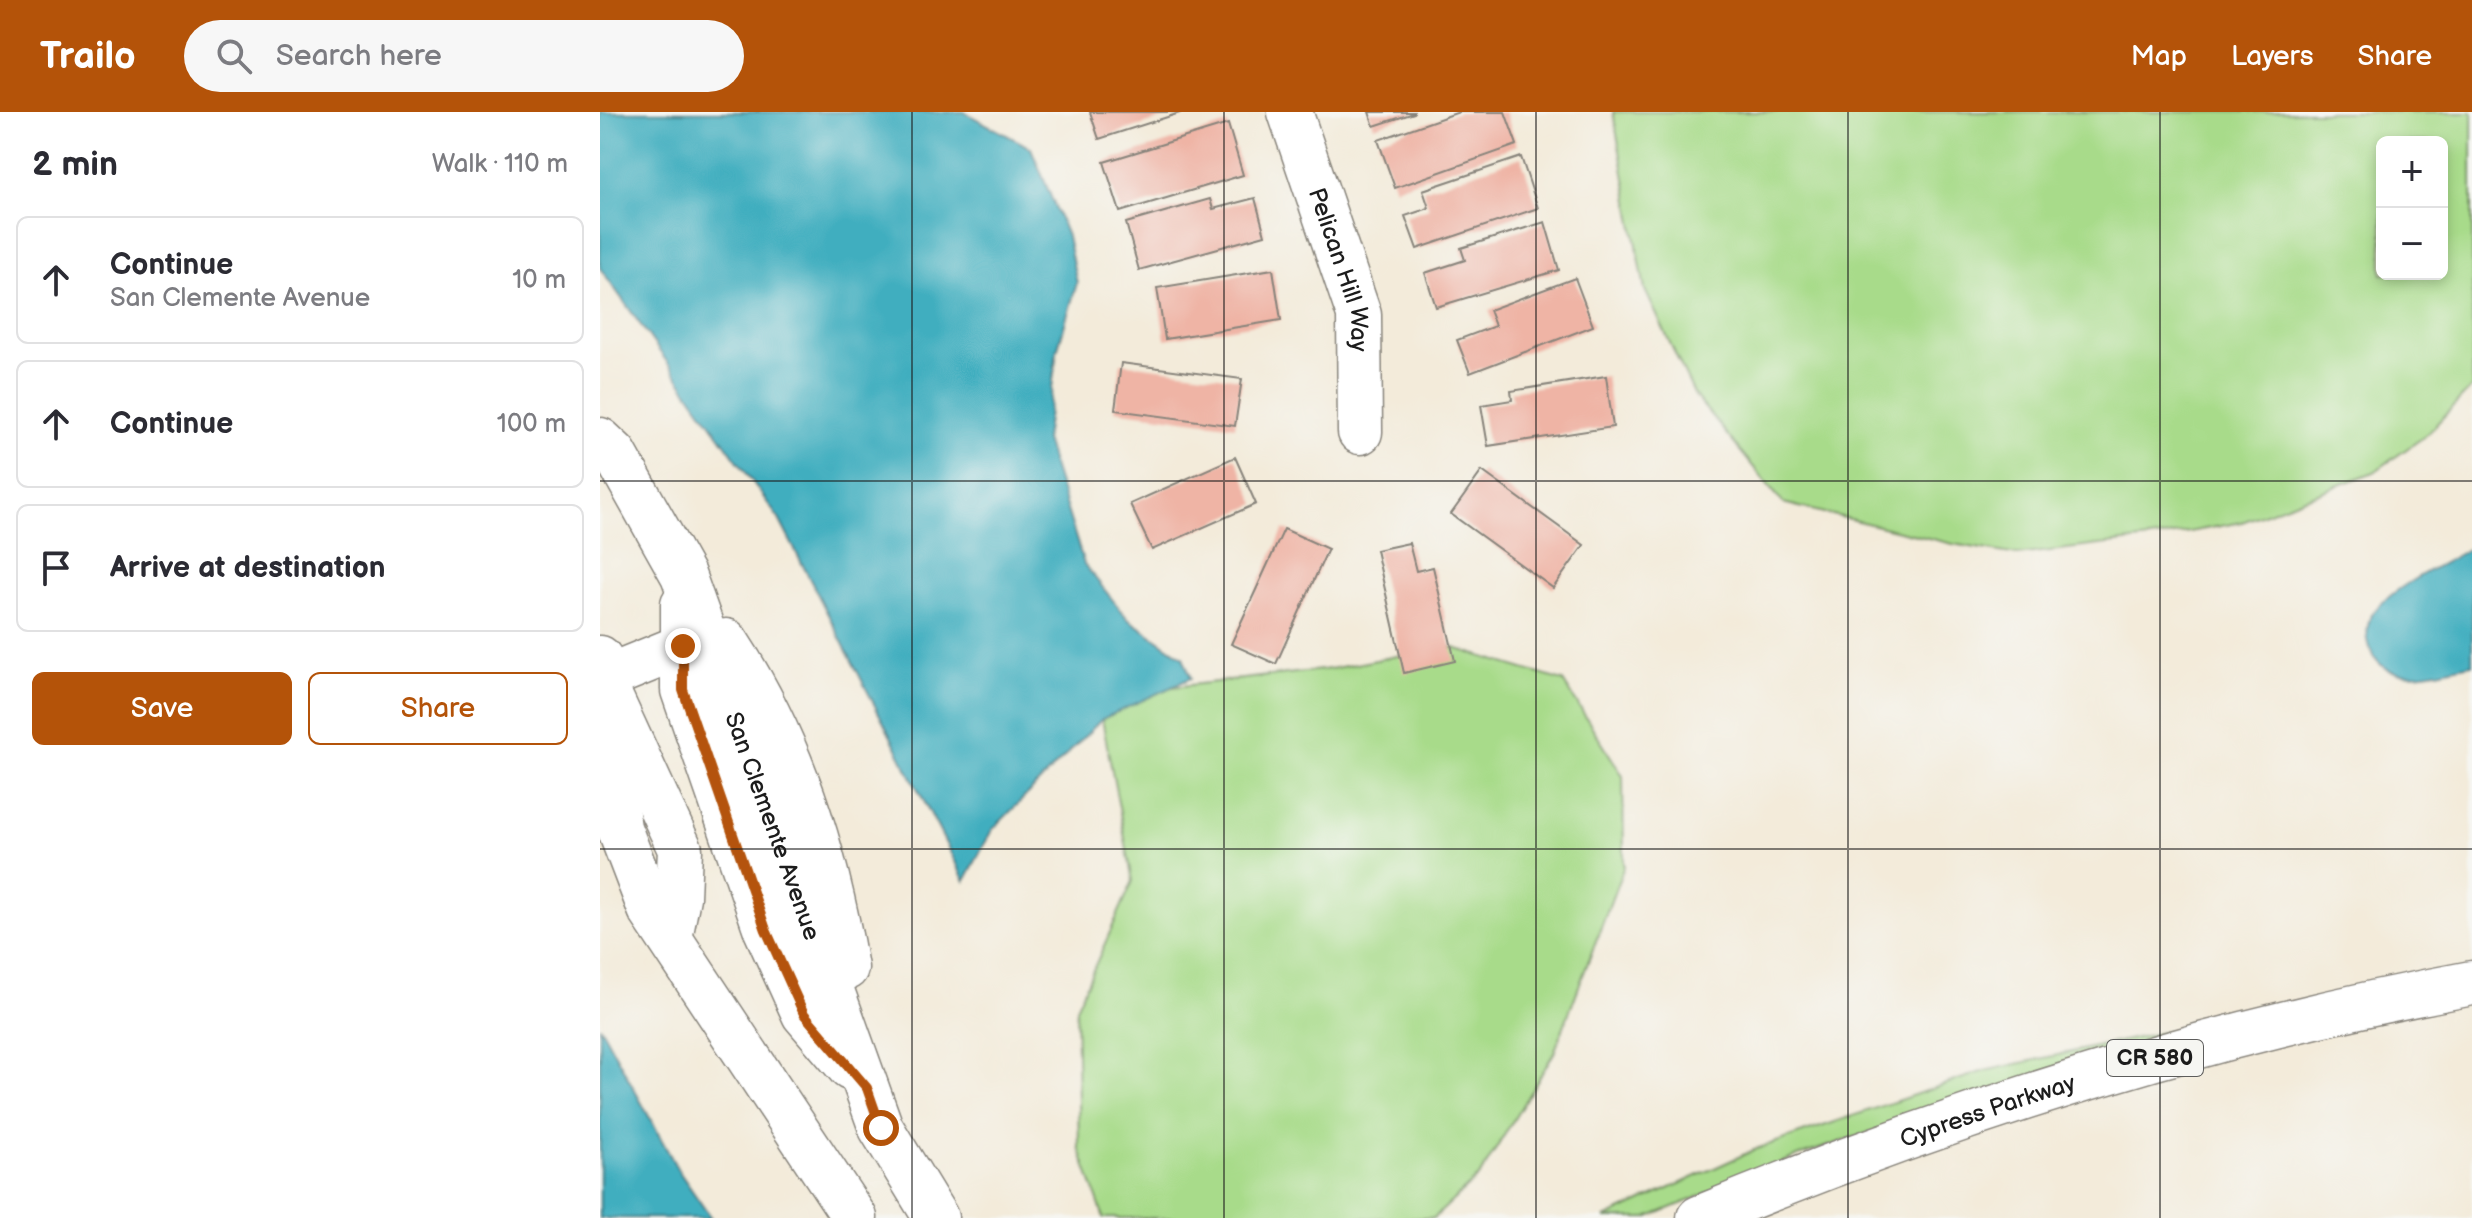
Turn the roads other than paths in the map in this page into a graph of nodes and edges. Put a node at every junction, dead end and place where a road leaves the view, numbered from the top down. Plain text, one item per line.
1 (1290, 112) edge
2 (1360, 432) dead end
3 (600, 440) edge
4 (683, 575) junction
5 (683, 646) junction
6 (601, 669) edge
7 (2472, 983) edge
8 (867, 1088) junction
9 (910, 1175) junction
10 (854, 1216) edge
11 (936, 1218) edge
12 (1699, 1218) edge

1 - 2 street, Pelican Hill Way
3 - 4 street, San Clemente Avenue
4 - 5 street
4 - 8 street, San Clemente Avenue
5 - 6 street
5 - 8 street
6 - 10 street
7 - 12 street, Cypress Parkway / CR 580
8 - 9 street, San Clemente Avenue
9 - 10 street
9 - 11 street, San Clemente Avenue

